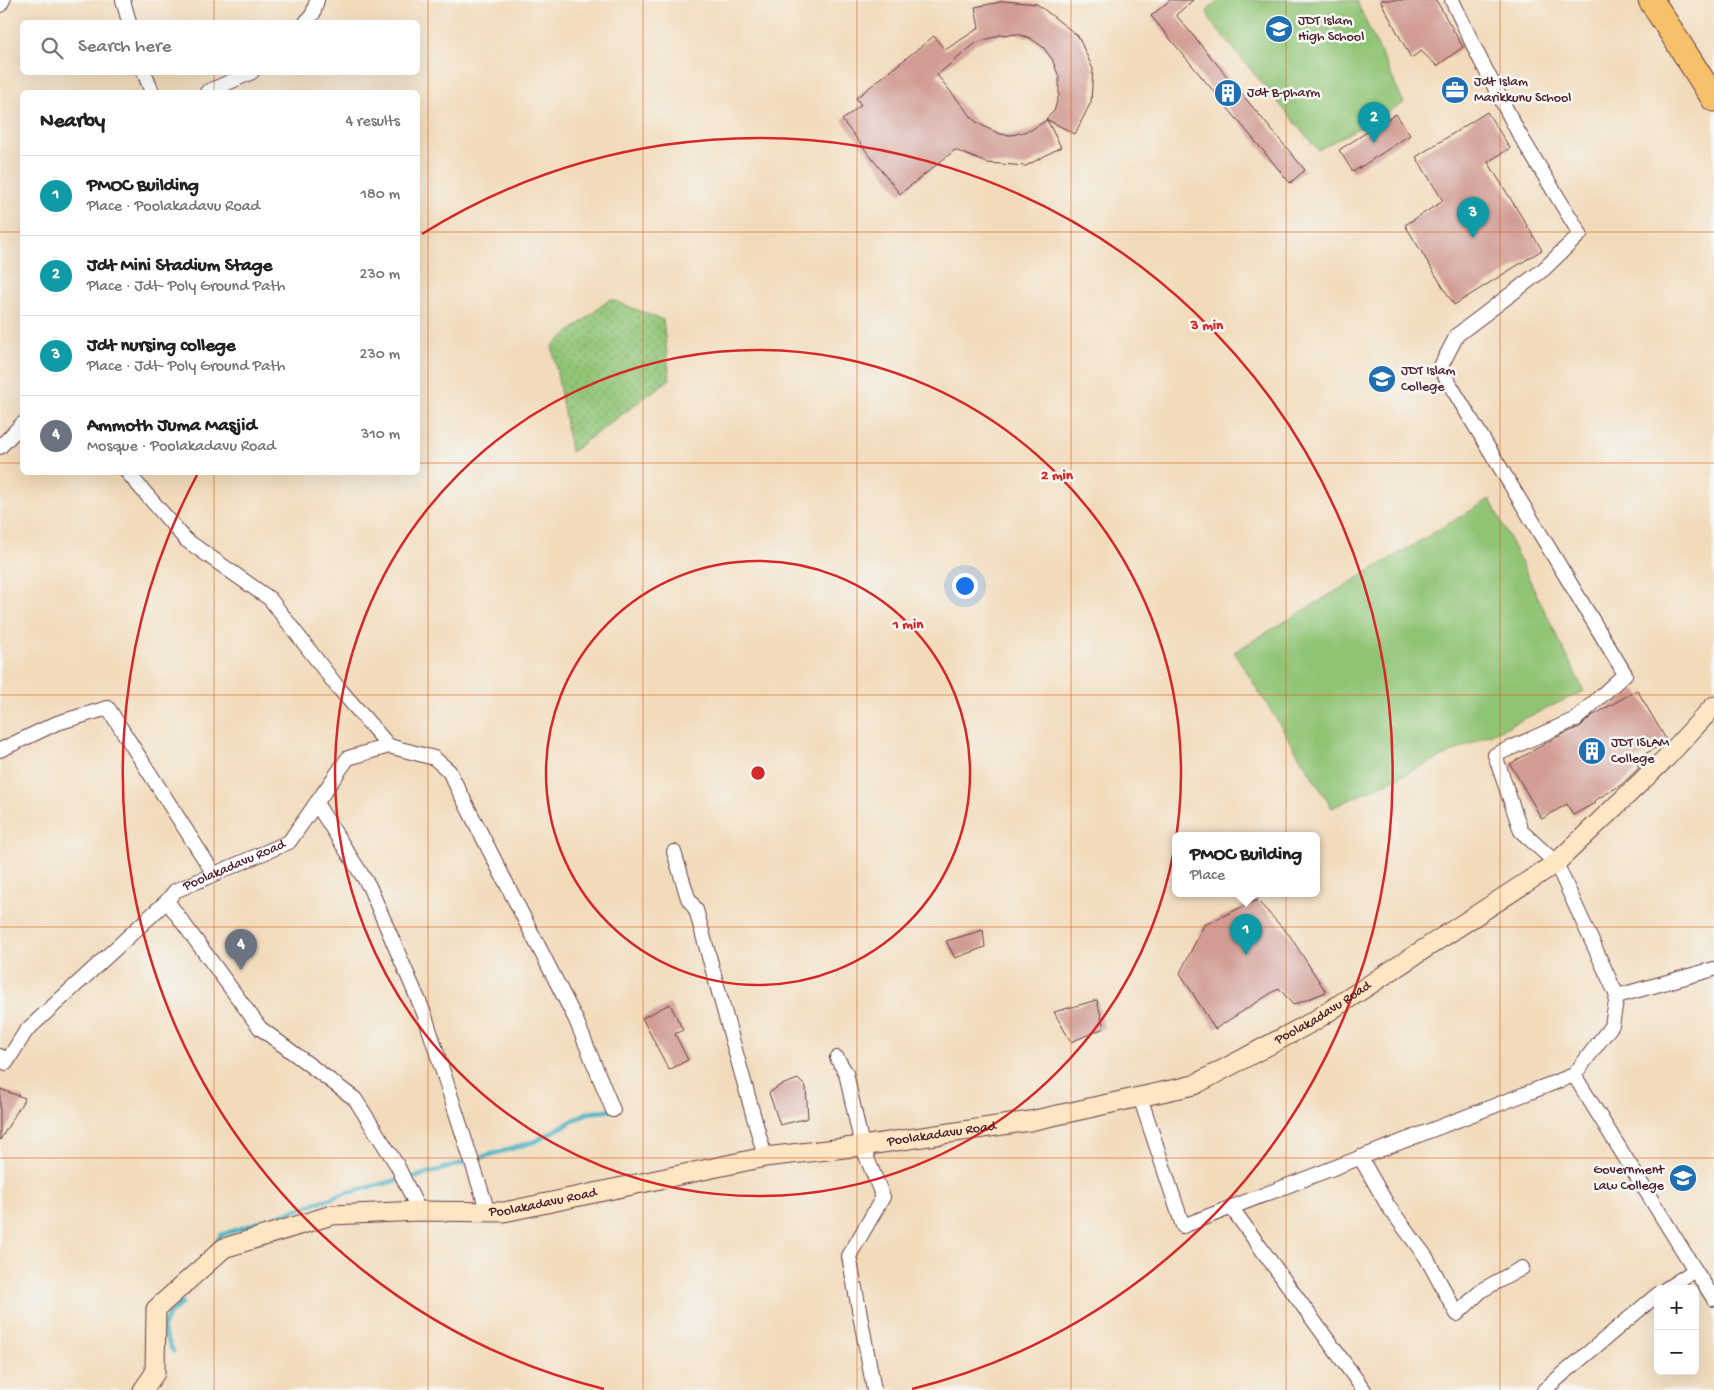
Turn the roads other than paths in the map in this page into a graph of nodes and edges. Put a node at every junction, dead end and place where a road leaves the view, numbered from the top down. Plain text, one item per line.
1 (3, 0) edge
2 (123, 0) edge
3 (317, 0) edge
4 (1452, 0) edge
5 (1651, 0) edge
6 (0, 5) edge
7 (128, 20) edge
8 (308, 20) edge
9 (145, 75) edge
10 (245, 75) edge
11 (151, 90) edge
12 (212, 90) edge
13 (1714, 99) edge
14 (20, 426) edge
15 (0, 447) edge
16 (130, 475) edge
17 (1714, 706) edge
18 (389, 746) junction
19 (0, 750) edge
20 (316, 803) junction
21 (674, 852) dead end
22 (1556, 863) junction
23 (214, 874) junction
24 (167, 900) junction
25 (1714, 969) edge
26 (1617, 996) junction
27 (0, 1056) edge
28 (837, 1058) dead end
29 (1574, 1075) junction
30 (1140, 1097) junction
31 (613, 1110) dead end
32 (862, 1146) junction
33 (1360, 1157) junction
34 (765, 1158) junction
35 (1232, 1207) junction
36 (419, 1210) junction
37 (488, 1212) junction
38 (1522, 1268) dead end
39 (1695, 1270) junction
40 (1672, 1285) edge
41 (1654, 1297) edge
42 (1714, 1298) edge
43 (143, 1390) edge
44 (874, 1390) edge
45 (1364, 1390) edge
46 (1544, 1390) edge

1 - 6 street
2 - 7 street
3 - 8 street
4 - 22 street
5 - 13 highway
9 - 11 street
10 - 12 street
14 - 15 street
16 - 18 street
17 - 22 street, Poolakadavu Road
18 - 20 street, Poolakadavu Road
18 - 31 street
19 - 23 street
20 - 23 street, Poolakadavu Road
20 - 37 street
21 - 34 street
22 - 26 street
22 - 30 street, Poolakadavu Road
23 - 24 street, Poolakadavu Road
24 - 27 street, Poolakadavu Road
24 - 36 street
25 - 26 street
26 - 29 street
28 - 32 street
29 - 33 street
29 - 39 street
30 - 32 street, Poolakadavu Road
30 - 35 street
32 - 34 street, Poolakadavu Road
32 - 44 street
33 - 35 street
33 - 38 street
34 - 37 street, Poolakadavu Road
35 - 45 street
36 - 37 street, Poolakadavu Road
36 - 43 street, Poolakadavu Road
39 - 40 street
39 - 42 street
41 - 46 street

